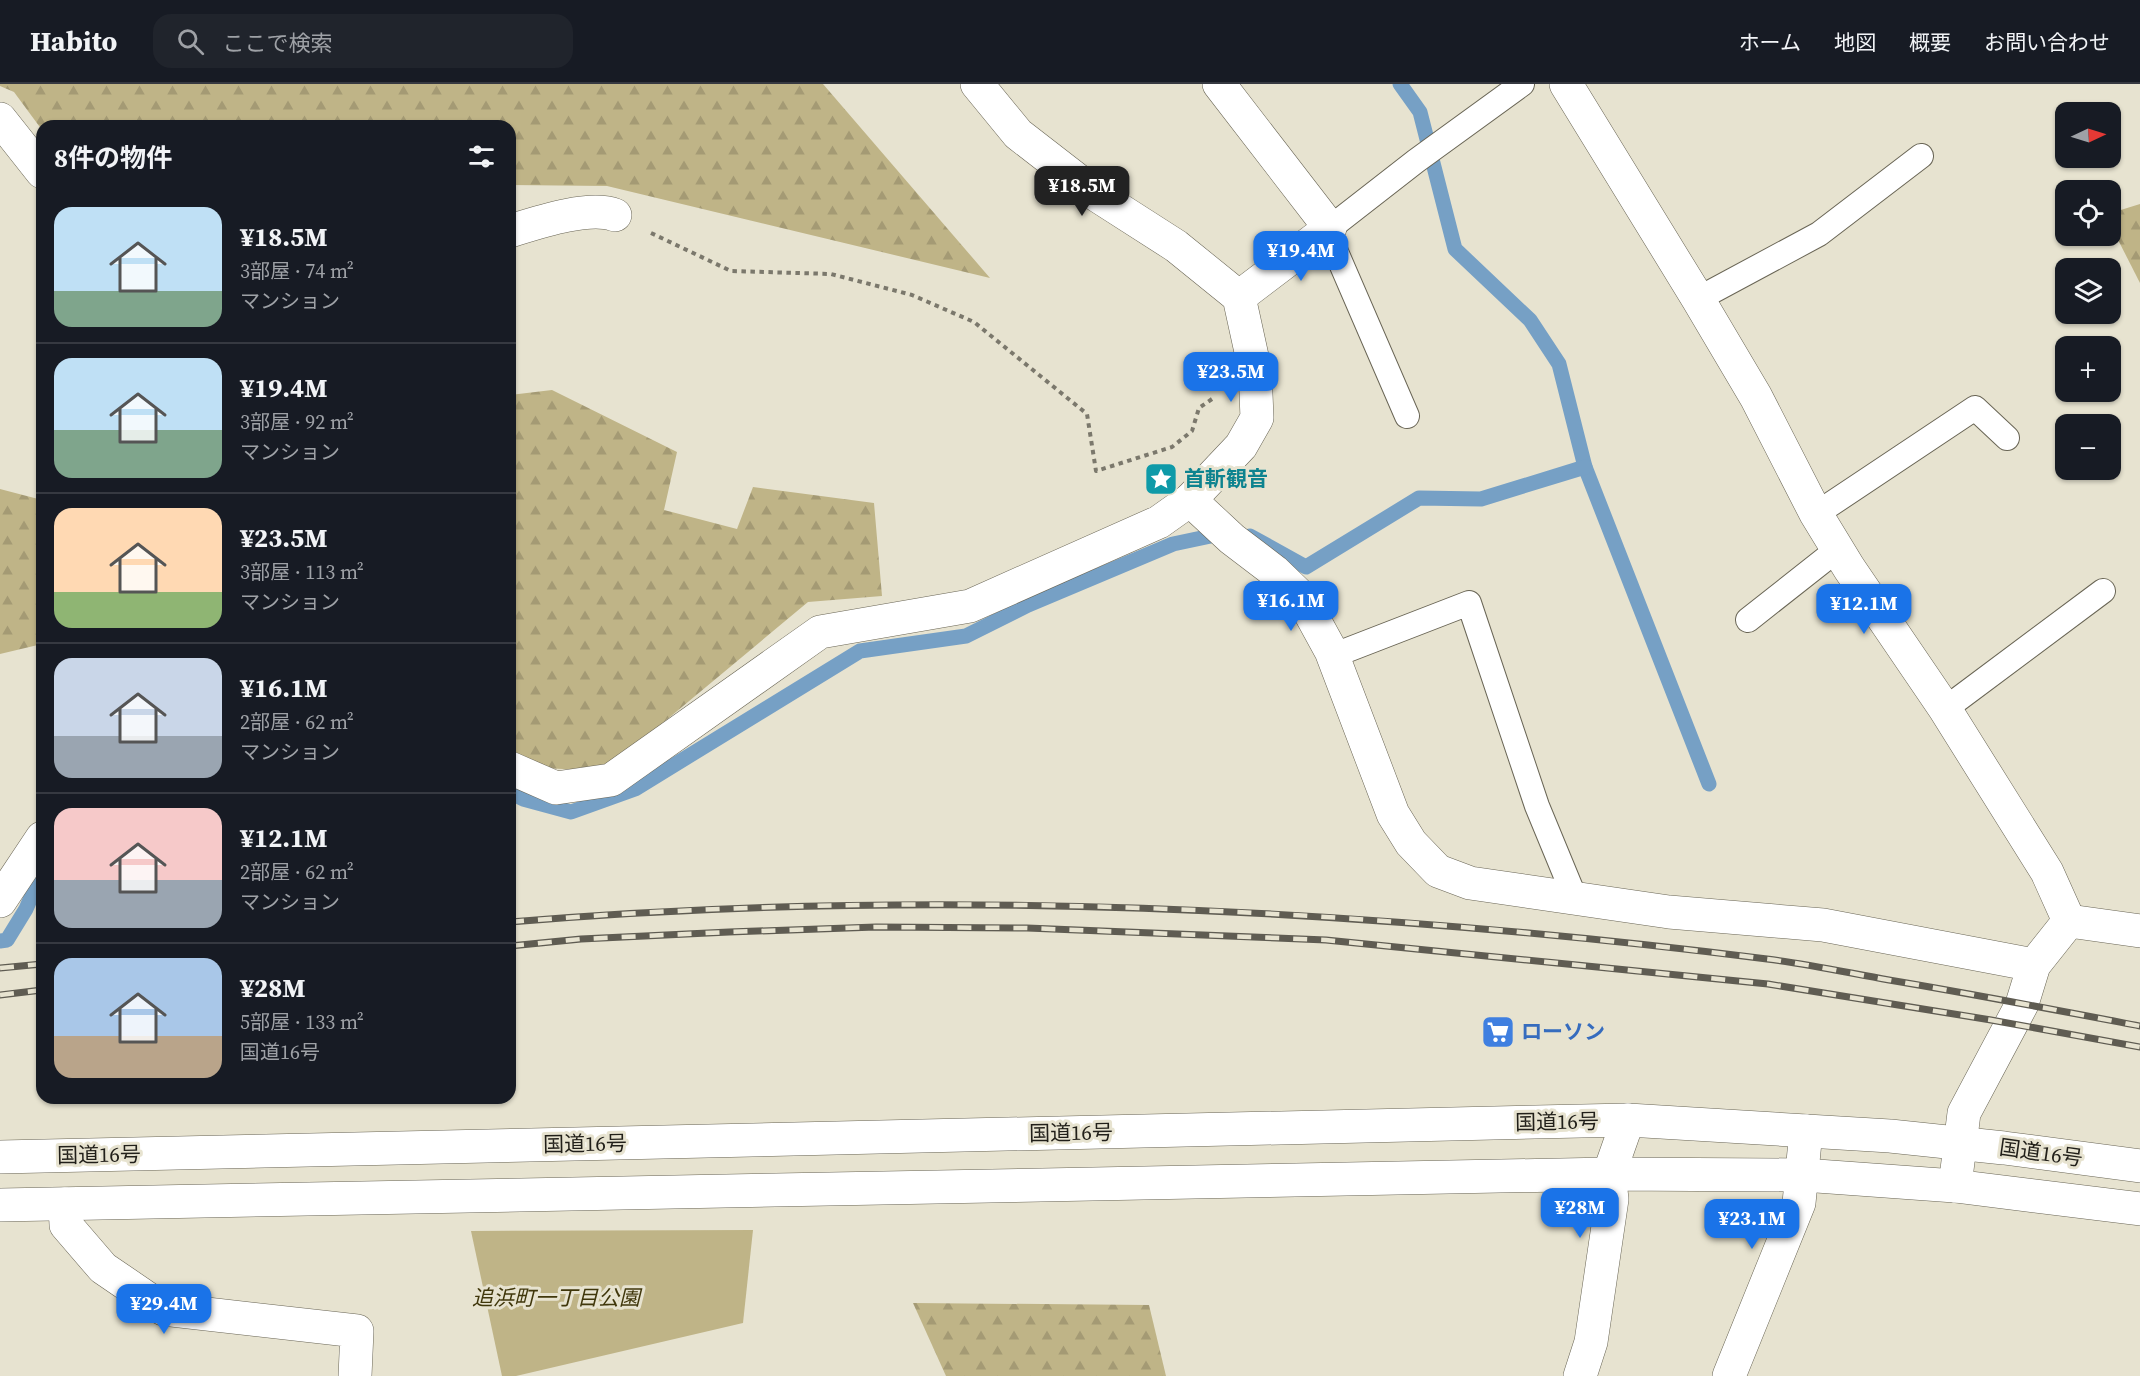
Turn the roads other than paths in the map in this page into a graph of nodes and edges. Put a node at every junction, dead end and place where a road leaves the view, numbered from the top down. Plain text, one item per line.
1 (977, 84) edge
2 (1219, 84) edge
3 (1522, 84) edge
4 (1566, 84) edge
5 (0, 119) edge
6 (1921, 156) dead end
7 (36, 164) edge
8 (615, 215) road end
9 (516, 229) edge
10 (1329, 230) junction
11 (1239, 297) junction
12 (1698, 299) junction
13 (1407, 416) dead end
14 (2007, 438) dead end
15 (1190, 500) junction
16 (1816, 514) junction
17 (1838, 549) junction
18 (2103, 591) dead end
19 (1748, 620) dead end
20 (1332, 656) junction
21 (1945, 710) junction
22 (516, 771) edge
23 (36, 847) edge
24 (1575, 898) junction
25 (0, 901) edge
26 (2069, 921) junction
27 (2140, 931) edge
28 (2034, 965) junction
29 (1628, 1120) junction
30 (1806, 1131) junction
31 (1960, 1143) junction
32 (0, 1157) edge
33 (2140, 1166) edge
34 (1609, 1174) junction
35 (1803, 1175) junction
36 (1955, 1186) junction
37 (65, 1203) junction
38 (0, 1205) edge
39 (2140, 1209) edge
40 (355, 1376) edge
41 (1580, 1376) edge
42 (1729, 1376) edge

1 - 11 main road
2 - 10 main road
3 - 10 lane
4 - 12 main road
5 - 7 main road
6 - 12 lane
8 - 9 main road
10 - 11 main road
10 - 13 lane
11 - 15 main road
12 - 16 main road
14 - 16 lane
15 - 20 main road
15 - 22 main road
16 - 17 main road
17 - 19 lane
17 - 21 main road
18 - 21 lane
20 - 24 main road
20 - 24 lane
21 - 26 main road
23 - 25 main road
24 - 28 main road
26 - 27 main road
26 - 28 main road
28 - 31 main road
29 - 30 main road, 国道16号
29 - 32 main road, 国道16号
29 - 34 main road
30 - 31 main road, 国道16号
30 - 35 main road
31 - 33 main road, 国道16号
31 - 36 main road
34 - 35 main road, 国道16号
34 - 37 main road, 国道16号
34 - 41 main road
35 - 36 main road, 国道16号
35 - 42 main road
36 - 39 main road, 国道16号
37 - 38 main road, 国道16号
37 - 40 main road

